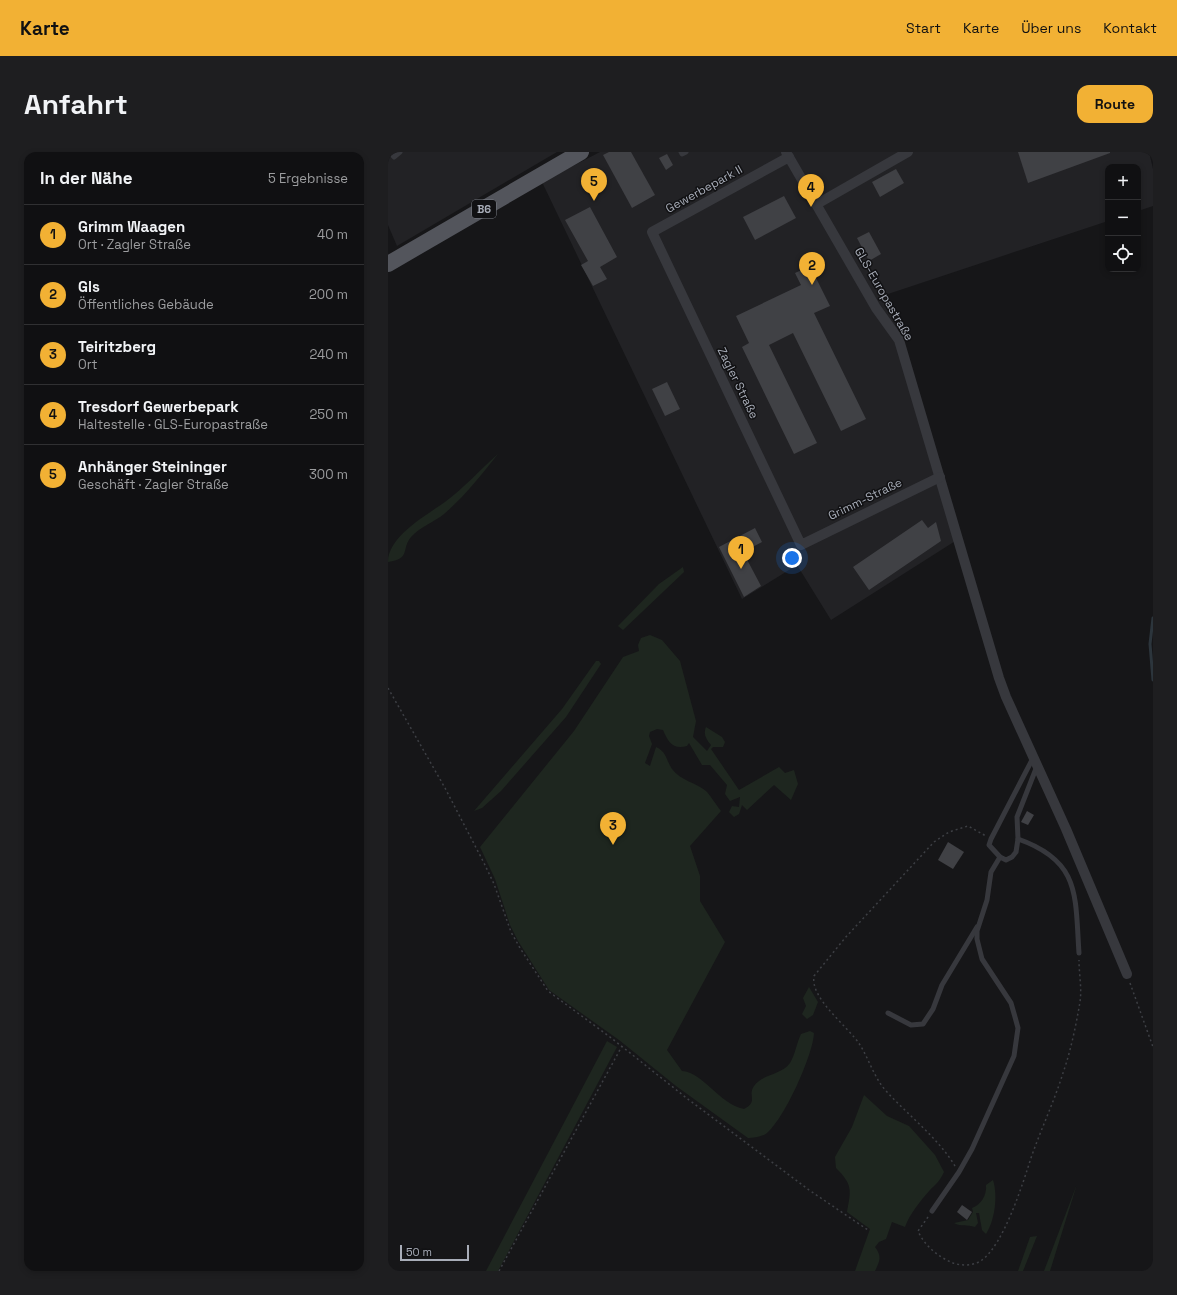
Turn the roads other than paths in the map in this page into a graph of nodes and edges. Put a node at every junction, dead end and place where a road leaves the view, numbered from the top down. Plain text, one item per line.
1 (390, 152) edge
2 (400, 152) edge
3 (581, 152) edge
4 (680, 152) edge
5 (686, 152) edge
6 (908, 152) edge
7 (788, 155) edge
8 (817, 204) junction
9 (652, 232) joint
10 (388, 264) edge
11 (940, 477) junction
12 (801, 545) joint
13 (1035, 761) junction
14 (1018, 839) junction
15 (1000, 857) junction
16 (982, 920) junction
17 (1079, 953) road end
18 (1127, 974) road end
19 (888, 1013) dead end
20 (932, 1211) road end

1 - 2 lane
3 - 10 main road, B6
4 - 5 lane
6 - 8 street
7 - 8 street, GLS-Europastraße
7 - 9 street, Gewerbepark II
8 - 11 street, GLS-Europastraße
9 - 12 street, Zagler Straße
11 - 12 street, Grimm-Straße
11 - 13 street, GLS-Europastraße
13 - 14 lane
13 - 15 lane
13 - 18 street, GLS-Europastraße
14 - 15 lane
14 - 17 lane
15 - 16 lane
16 - 19 lane
16 - 20 lane

